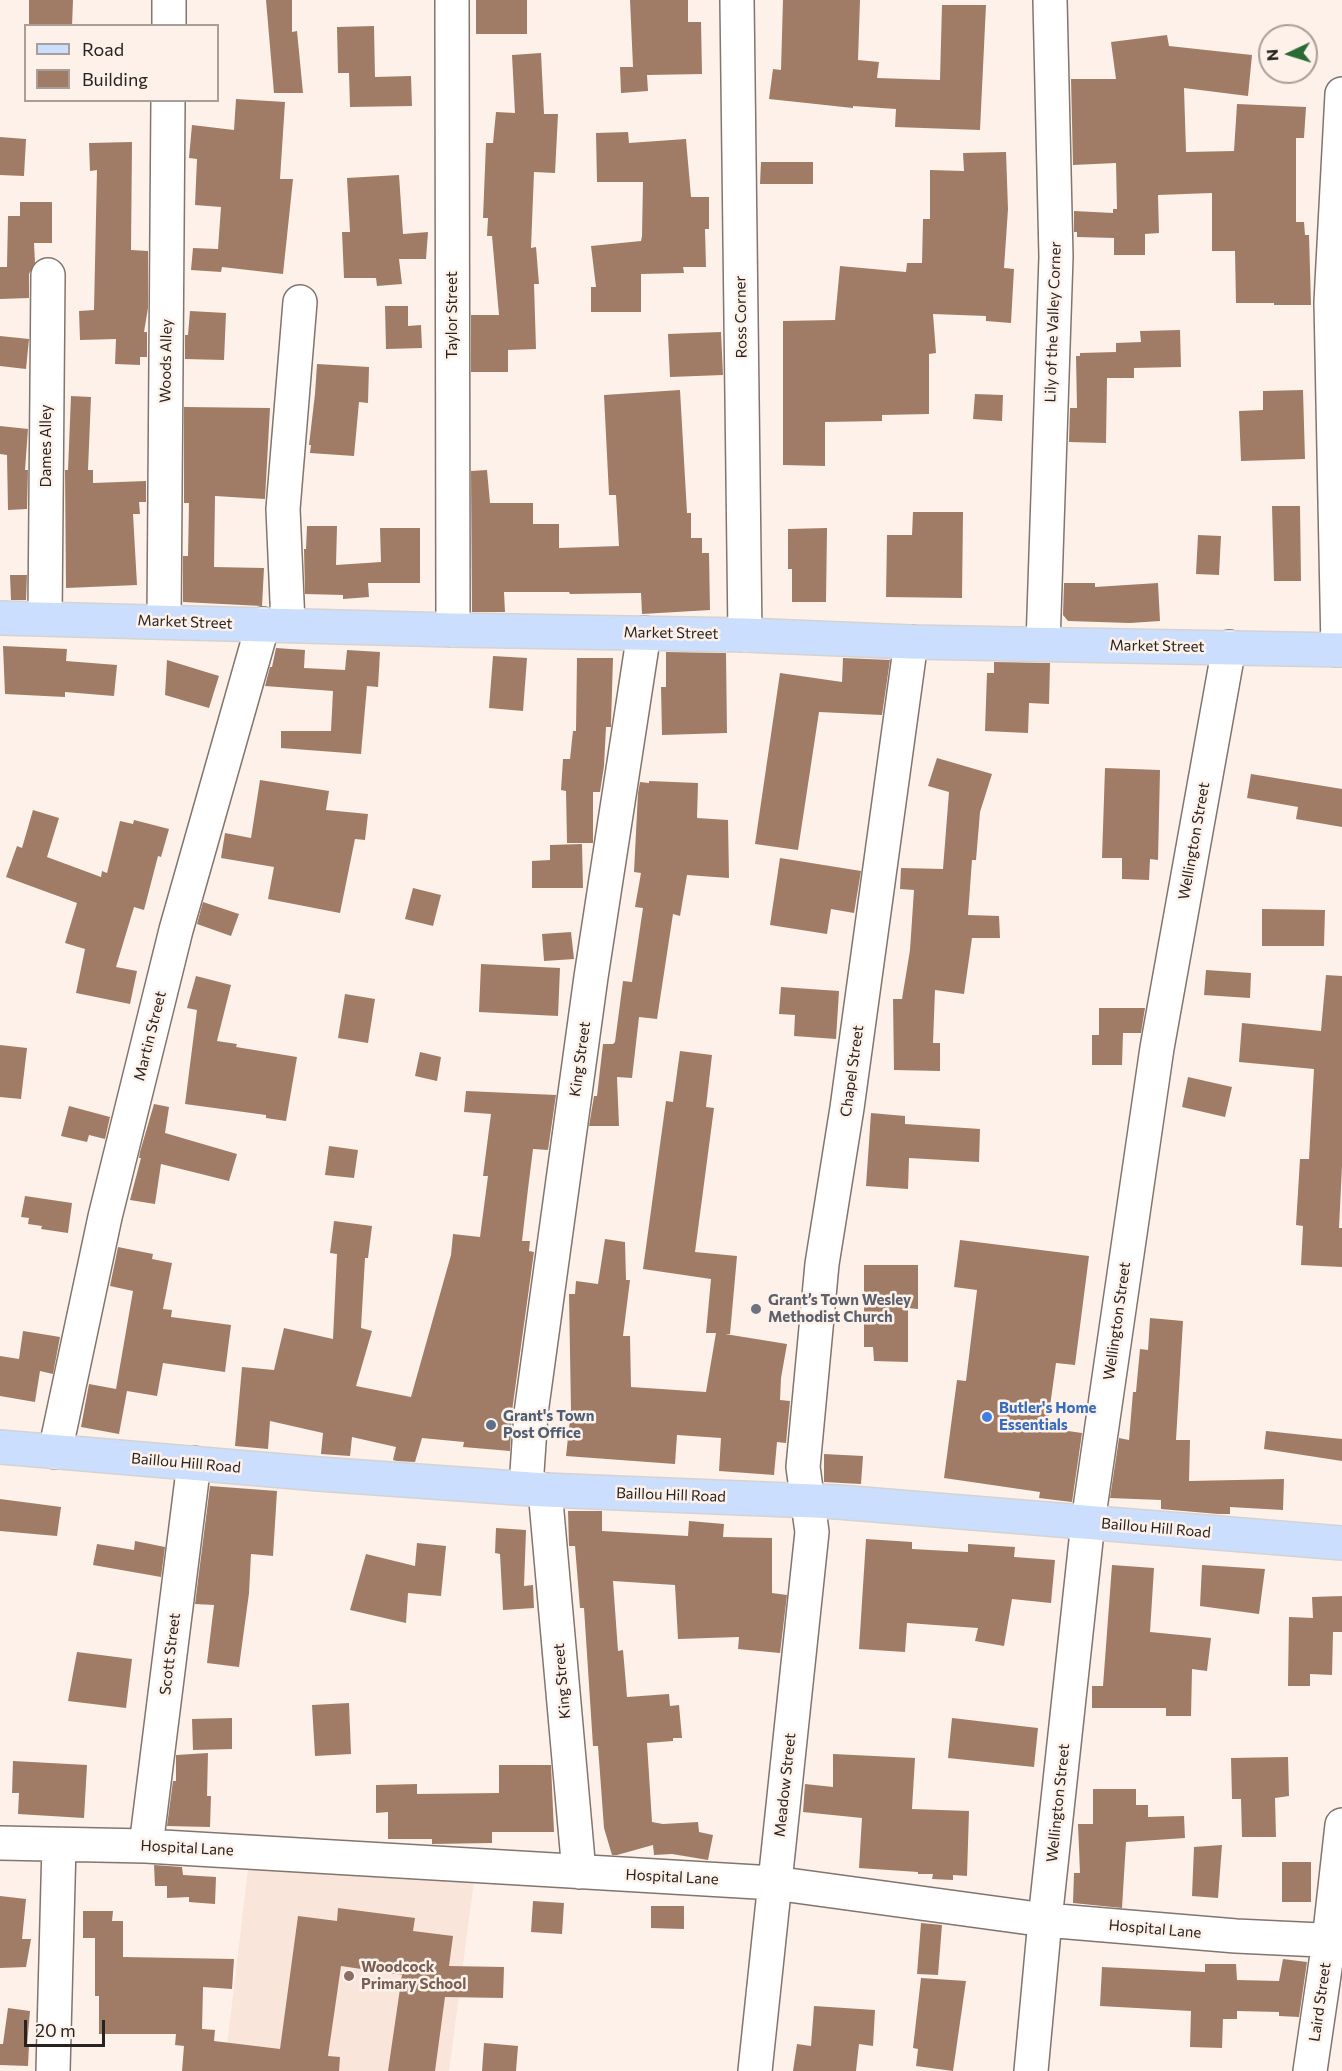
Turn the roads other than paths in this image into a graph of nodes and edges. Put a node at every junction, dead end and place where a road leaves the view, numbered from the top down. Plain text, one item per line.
1 (169, 0) edge
2 (452, 0) edge
3 (737, 0) edge
4 (1050, 0) edge
5 (169, 24) edge
6 (1342, 94) edge
7 (168, 102) edge
8 (48, 275) dead end
9 (300, 303) dead end
10 (45, 617) junction
11 (0, 618) edge
12 (164, 622) junction
13 (275, 624) junction
14 (453, 630) junction
15 (644, 633) junction
16 (745, 635) junction
17 (911, 642) junction
18 (1042, 644) junction
19 (1229, 648) junction
20 (1340, 650) edge
21 (0, 1447) edge
22 (55, 1452) junction
23 (194, 1463) junction
24 (536, 1488) junction
25 (807, 1500) junction
26 (1088, 1522) junction
27 (1342, 1543) edge
28 (1342, 1825) edge
29 (0, 1843) edge
30 (59, 1845) junction
31 (146, 1845) junction
32 (579, 1872) junction
33 (774, 1883) junction
34 (1045, 1920) junction
35 (1335, 1941) edge
36 (53, 2071) edge
37 (754, 2071) edge
38 (1031, 2071) edge
39 (1310, 2071) edge

1 - 5 street
2 - 14 street, Taylor Street
3 - 16 street, Ross Corner
4 - 18 street, Lily of the Valley Corner
6 - 20 street
7 - 12 street, Woods Alley
8 - 10 street, Dames Alley
9 - 13 street, Martin Street
10 - 11 main road, Market Street
10 - 12 main road, Market Street
12 - 13 main road, Market Street
13 - 14 main road, Market Street
13 - 22 street, Martin Street
14 - 15 main road, Market Street
15 - 16 main road, Market Street
15 - 24 street, King Street
16 - 17 main road, Market Street
17 - 18 main road, Market Street
17 - 25 street, Chapel Street
18 - 19 main road, Market Street
19 - 20 main road, Market Street
19 - 26 street, Wellington Street
21 - 22 main road, Baillou Hill Road
22 - 23 main road, Baillou Hill Road
23 - 24 main road, Baillou Hill Road
23 - 31 street, Scott Street
24 - 25 main road, Baillou Hill Road
24 - 32 street, King Street
25 - 26 main road, Baillou Hill Road
25 - 33 street, Meadow Street
26 - 27 main road, Baillou Hill Road
26 - 34 street, Wellington Street
28 - 35 street, Laird Street
29 - 30 street, Hospital Lane
30 - 31 street, Hospital Lane
30 - 36 street
31 - 32 street, Hospital Lane
32 - 33 street, Hospital Lane
33 - 34 street, Hospital Lane
33 - 37 street, Meadow Street
34 - 35 street, Hospital Lane
34 - 38 street, Wellington Street
35 - 39 street, Laird Street

